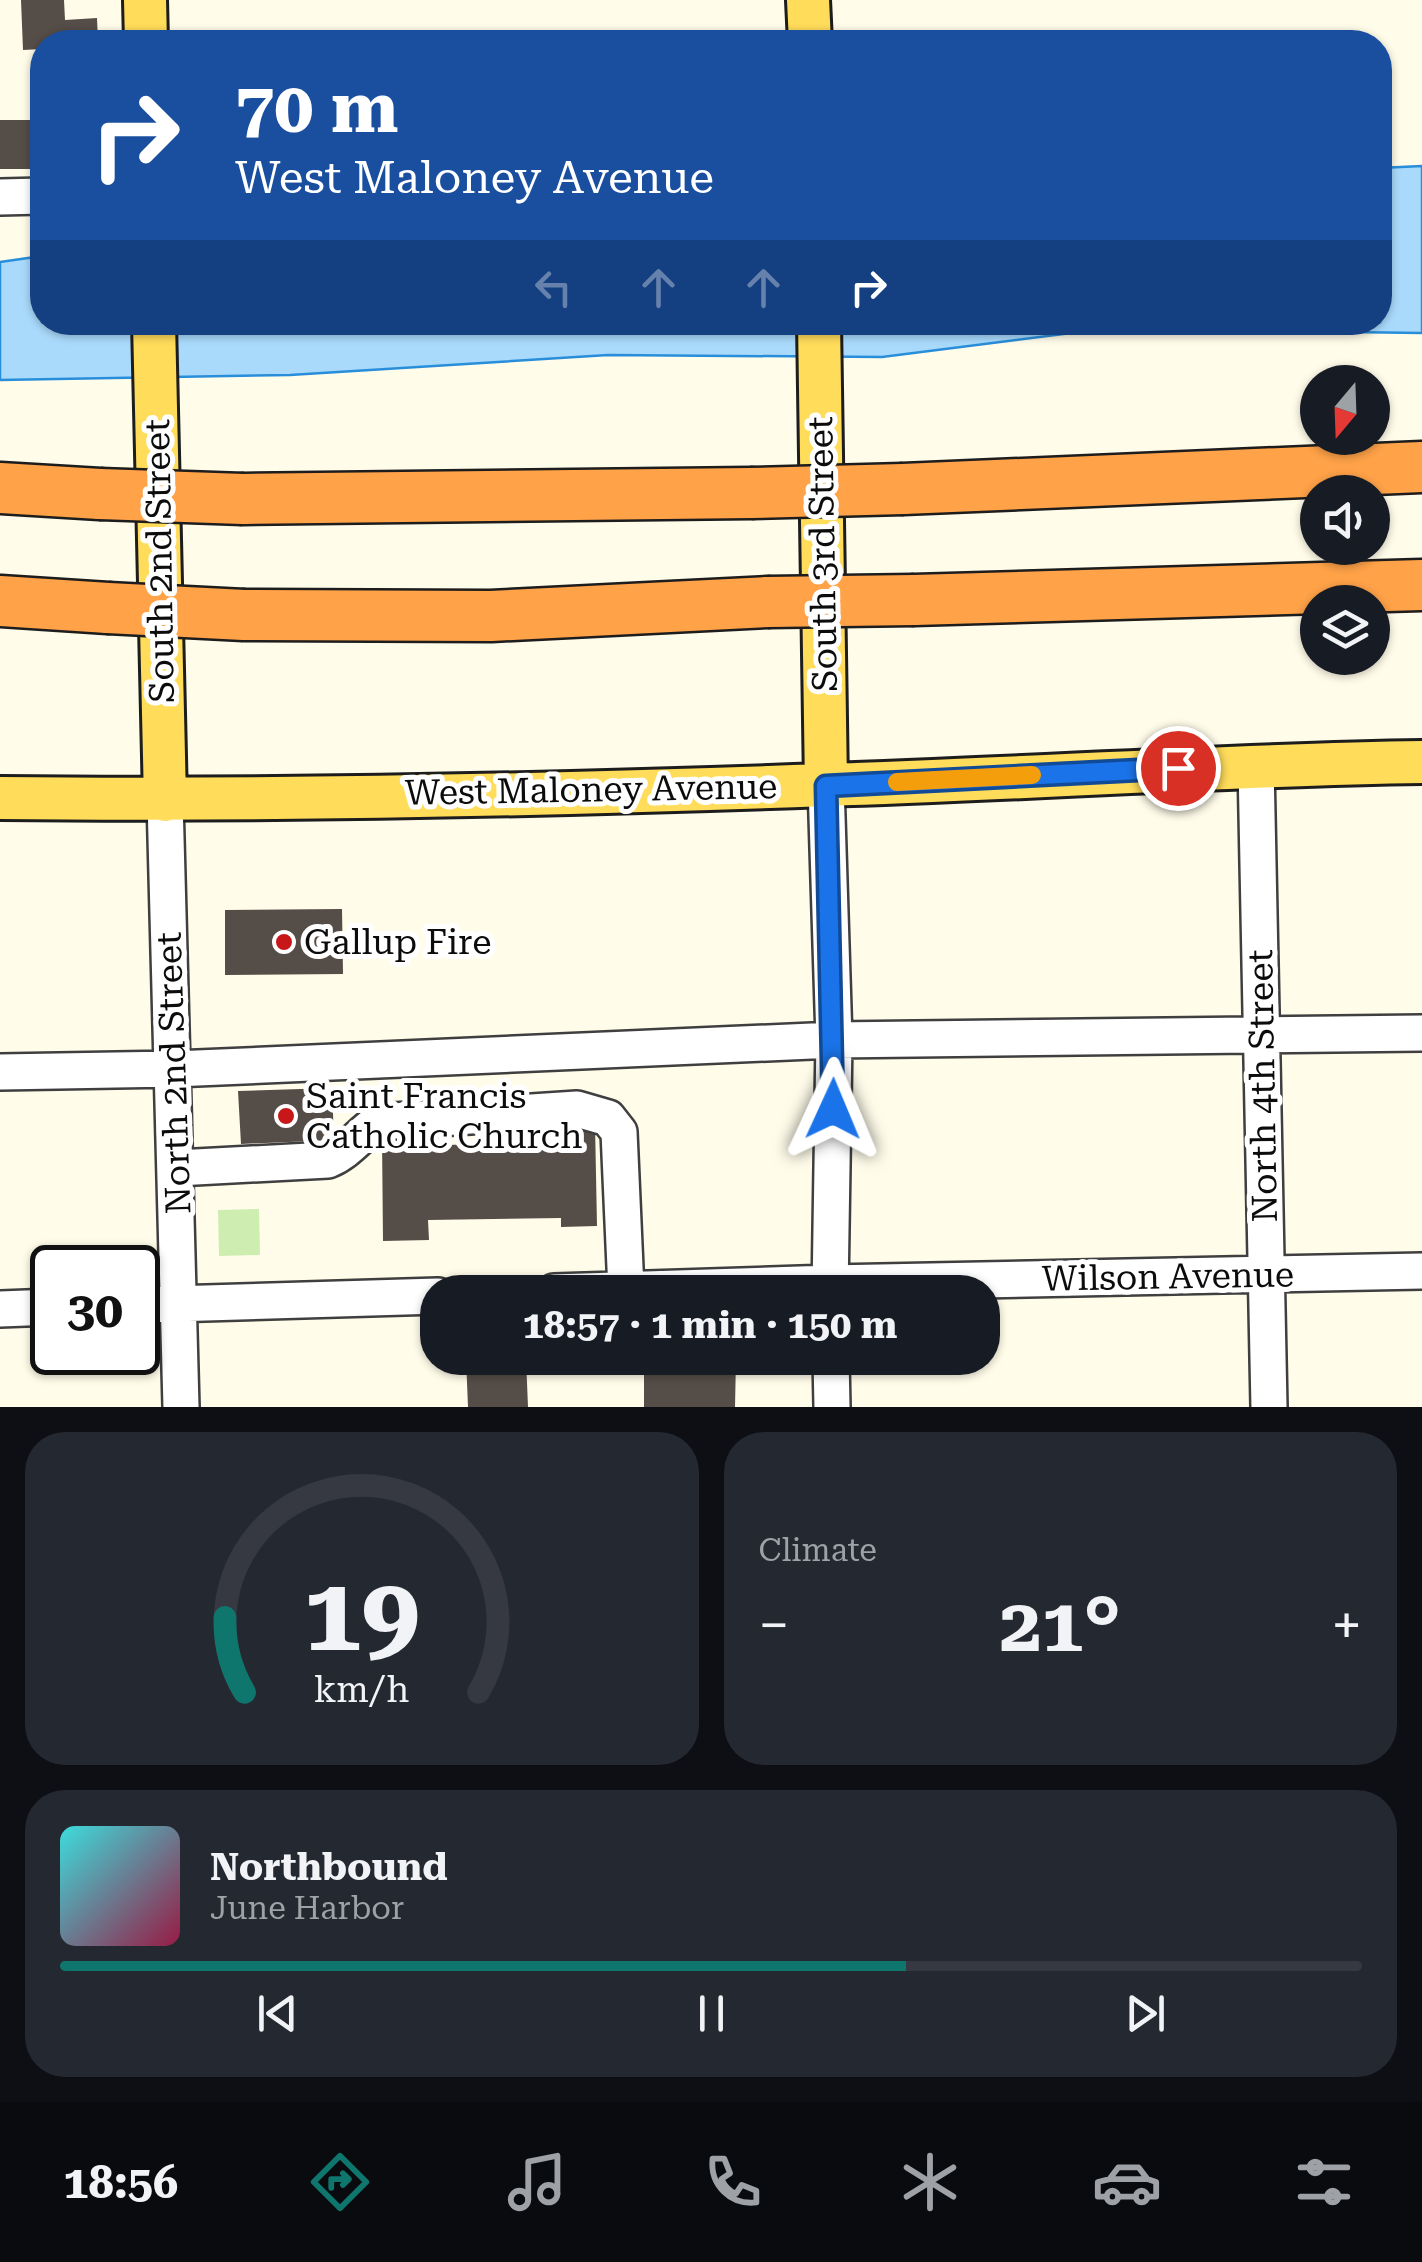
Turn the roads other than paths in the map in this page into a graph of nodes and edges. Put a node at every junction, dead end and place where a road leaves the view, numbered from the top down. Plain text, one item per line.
1 (145, 0) edge
2 (808, 0) edge
3 (146, 30) edge
4 (809, 30) edge
5 (30, 196) edge
6 (0, 197) edge
7 (154, 335) edge
8 (819, 335) edge
9 (1422, 467) edge
10 (0, 488) edge
11 (1422, 585) edge
12 (0, 601) edge
13 (1422, 762) edge
14 (1256, 765) junction
15 (826, 786) junction
16 (0, 798) edge
17 (164, 800) junction
18 (1422, 1033) edge
19 (1264, 1037) junction
20 (834, 1040) junction
21 (174, 1069) junction
22 (0, 1072) edge
23 (177, 1168) junction
24 (1422, 1271) edge
25 (625, 1275) edge
26 (830, 1275) edge
27 (1266, 1276) junction
28 (1000, 1283) edge
29 (420, 1297) edge
30 (160, 1304) edge
31 (180, 1304) junction
32 (30, 1308) edge
33 (0, 1309) edge
34 (831, 1375) edge
35 (181, 1407) edge
36 (832, 1407) edge
37 (1269, 1407) edge

1 - 3 main road
2 - 4 main road
5 - 6 street
7 - 17 main road, South 2nd Street
8 - 15 main road, South 3rd Street
9 - 10 highway, bridge
11 - 12 highway, bridge
13 - 14 main road, West Maloney Avenue
14 - 15 main road, West Maloney Avenue
14 - 19 street, North 4th Street
15 - 17 main road, West Maloney Avenue
15 - 20 street
16 - 17 main road, West Maloney Avenue
17 - 21 street, North 2nd Street
18 - 19 street
19 - 20 street
19 - 27 street, North 4th Street
20 - 21 street
20 - 26 street
21 - 22 street
21 - 23 street, North 2nd Street
23 - 25 street
23 - 31 street, North 2nd Street
24 - 27 street, Wilson Avenue
27 - 28 street, Wilson Avenue
27 - 37 street, North 4th Street
29 - 31 street
30 - 31 street
31 - 35 street, North 2nd Street
32 - 33 street
34 - 36 street

